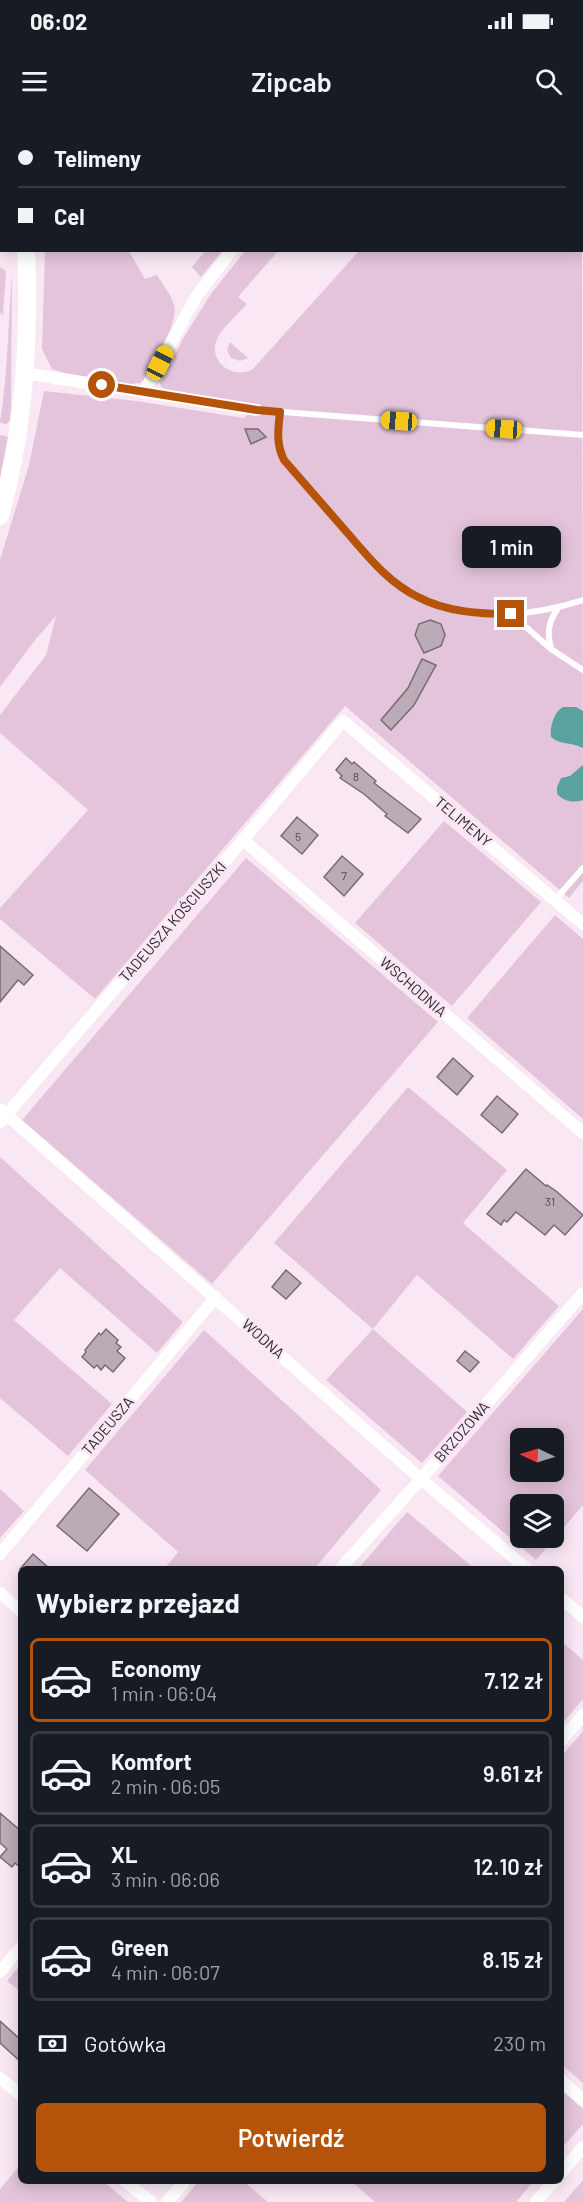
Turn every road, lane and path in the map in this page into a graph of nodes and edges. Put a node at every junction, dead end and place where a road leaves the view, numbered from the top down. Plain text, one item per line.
1 (26, 252) edge
2 (231, 252) edge
3 (24, 372) junction
4 (144, 392) junction
5 (257, 410) joint
6 (280, 412) junction
7 (583, 435) edge
8 (0, 516) edge
9 (583, 600) edge
10 (558, 608) junction
11 (511, 614) junction
12 (551, 649) junction
13 (583, 670) edge
14 (343, 721) joint
15 (243, 840) junction
16 (583, 868) edge
17 (555, 900) junction
18 (583, 924) edge
19 (2, 1115) edge
20 (583, 1133) edge
21 (583, 1293) edge
22 (216, 1297) junction
23 (421, 1479) junction
24 (0, 1554) edge
25 (343, 1566) edge
26 (523, 1566) edge
27 (0, 1593) edge
28 (564, 1601) edge
29 (18, 1608) edge
30 (583, 1617) edge
31 (583, 1715) edge
32 (564, 1737) edge
33 (18, 1951) edge
34 (0, 1972) edge
35 (0, 2078) edge
36 (564, 2083) edge
37 (18, 2093) edge
38 (583, 2100) edge
39 (583, 2147) edge
40 (564, 2169) edge
41 (129, 2184) edge
42 (182, 2184) edge
43 (551, 2184) edge
44 (151, 2202) edge
45 (167, 2202) edge
46 (536, 2202) edge

1 - 3 main road
2 - 4 street
3 - 4 street
3 - 8 main road
4 - 5 street
5 - 6 lane
6 - 7 lane
6 - 11 lane
9 - 10 lane
10 - 11 lane
10 - 12 lane
11 - 12 lane
12 - 13 lane
14 - 15 street, TADEUSZA KOŚCIUSZKI
14 - 17 street, TELIMENY
15 - 19 street, TADEUSZA KOŚCIUSZKI
15 - 20 street, WSCHODNIA
16 - 17 lane
17 - 18 street, TELIMENY
19 - 22 street, WODNA
21 - 23 street, BRZOZOWA
22 - 23 street, WODNA
22 - 24 street, TADEUSZA
23 - 25 street, BRZOZOWA
23 - 26 street, WODNA
27 - 29 street
28 - 30 street
31 - 32 street
33 - 34 street
35 - 37 street
36 - 38 street
39 - 40 street
41 - 44 street
42 - 45 street
43 - 46 street

